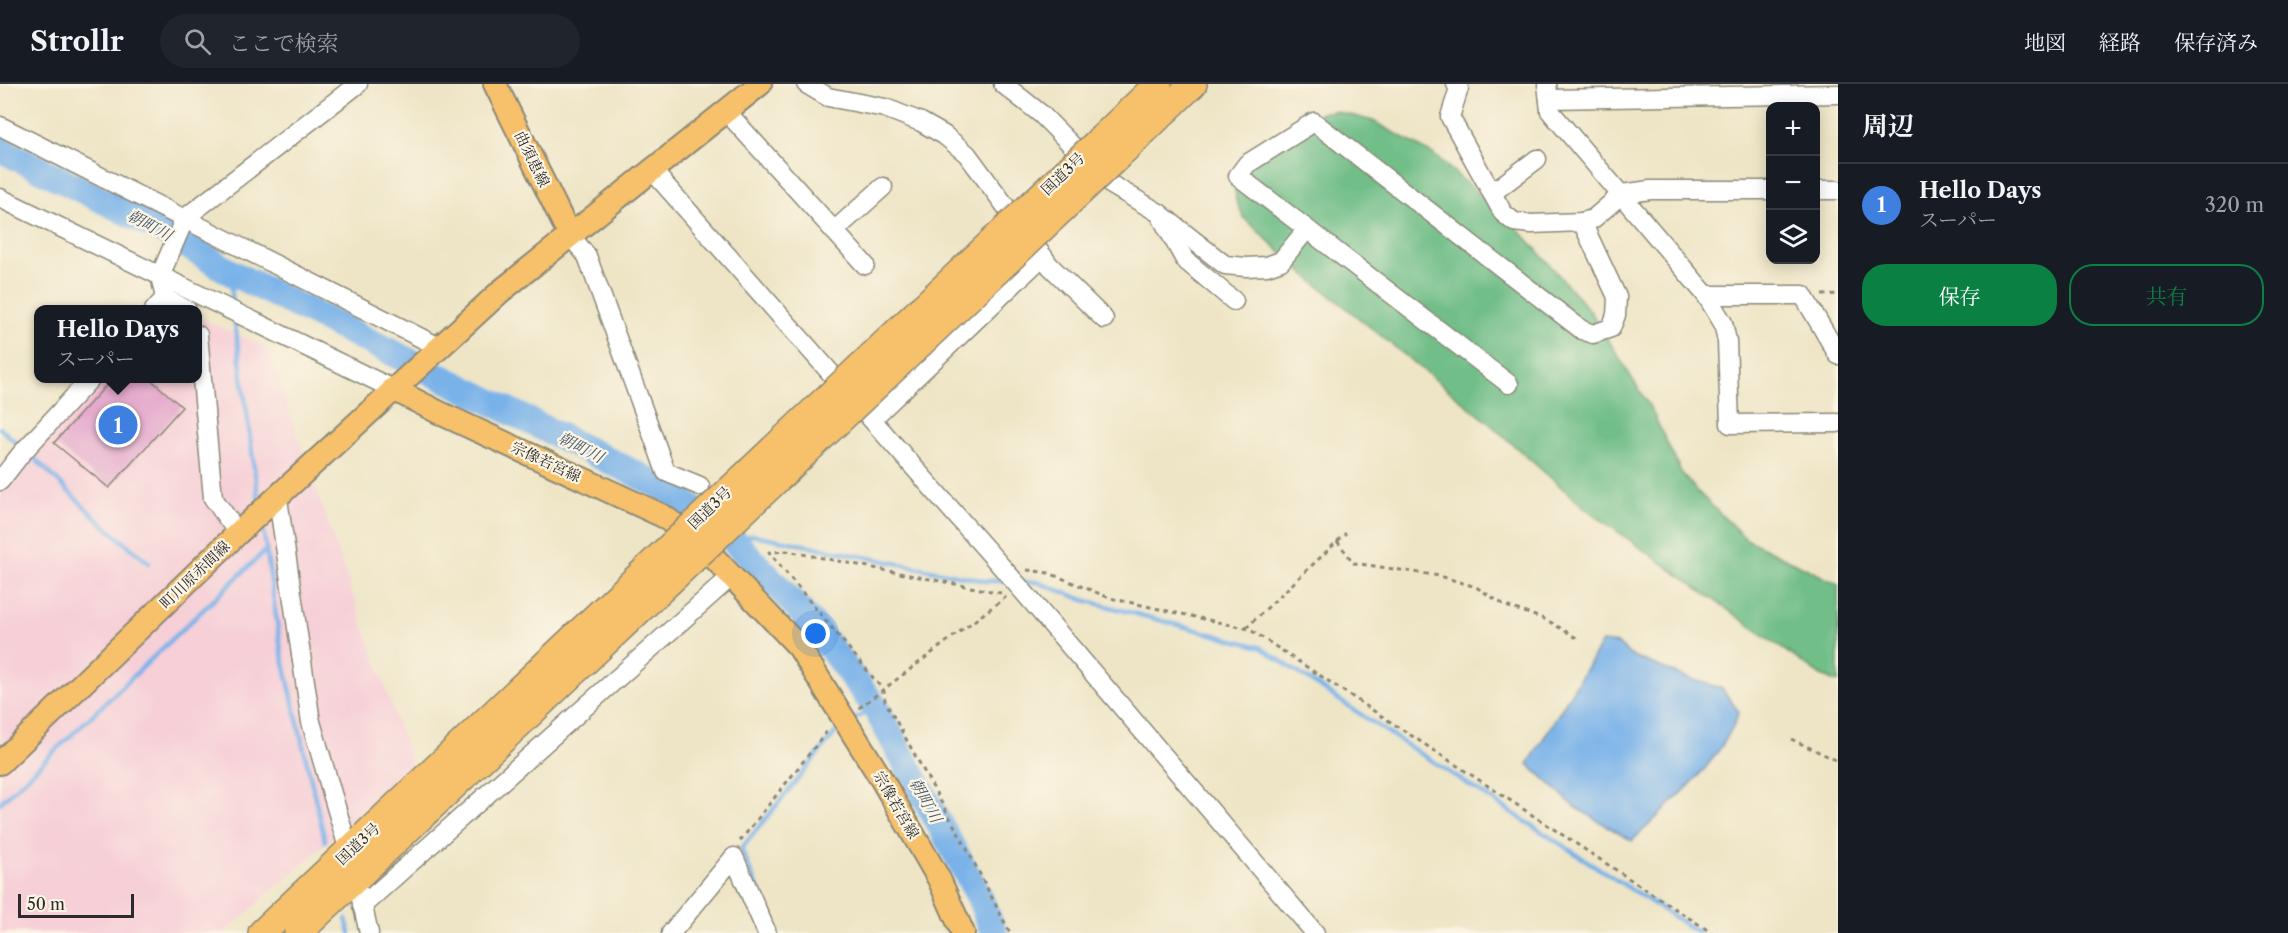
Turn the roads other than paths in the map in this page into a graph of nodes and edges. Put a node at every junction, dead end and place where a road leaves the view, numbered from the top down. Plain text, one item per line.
1 (495, 84) edge
2 (760, 84) edge
3 (806, 84) edge
4 (1003, 84) edge
5 (1158, 84) edge
6 (1193, 84) edge
7 (1456, 84) edge
8 (355, 85) edge
9 (1548, 92) edge
10 (1838, 94) edge
11 (725, 110) junction
12 (0, 126) edge
13 (1111, 146) junction
14 (1537, 159) dead end
15 (651, 169) junction
16 (883, 187) dead end
17 (1766, 190) edge
18 (1820, 190) edge
19 (1838, 190) edge
20 (1492, 193) junction
21 (1622, 194) junction
22 (0, 198) edge
23 (1160, 213) junction
24 (186, 219) junction
25 (1582, 222) junction
26 (1307, 229) junction
27 (834, 231) junction
28 (569, 234) junction
29 (1043, 256) junction
30 (865, 266) dead end
31 (160, 276) junction
32 (1706, 295) junction
33 (1234, 301) dead end
34 (160, 304) edge
35 (1104, 319) dead end
36 (439, 347) junction
37 (1838, 355) edge
38 (202, 378) edge
39 (85, 383) edge
40 (1509, 384) dead end
41 (393, 389) junction
42 (872, 419) junction
43 (1838, 423) edge
44 (0, 481) edge
45 (699, 486) dead end
46 (278, 499) junction
47 (238, 533) junction
48 (683, 551) junction
49 (733, 576) junction
50 (0, 763) edge
51 (349, 853) junction
52 (359, 893) junction
53 (262, 933) edge
54 (298, 933) edge
55 (369, 933) edge
56 (671, 933) edge
57 (768, 933) edge
58 (963, 933) edge
59 (1315, 933) edge

1 - 28 main road, 曲須恵線
2 - 11 main road
3 - 29 street
4 - 23 street
5 - 13 highway, 国道3号
6 - 13 highway, 国道3号
7 - 20 street
8 - 24 street
9 - 10 street
9 - 21 street
11 - 15 main road
11 - 27 street
12 - 24 street
13 - 48 highway, 国道3号, bridge
14 - 20 street
15 - 28 main road
15 - 42 street
16 - 27 street
17 - 21 street
18 - 19 street
20 - 25 street
21 - 25 street
21 - 32 street
22 - 31 street
23 - 26 street
23 - 33 street
24 - 31 street
24 - 36 street
25 - 26 street
26 - 40 street
27 - 30 street
28 - 36 main road
28 - 45 street
29 - 35 street
29 - 42 street
31 - 34 street
31 - 41 street
32 - 37 street
32 - 43 street
36 - 41 main road
38 - 47 street
39 - 44 street
41 - 46 main road, 町川原赤間線
41 - 49 main road, 宗像若宮線
42 - 59 street
46 - 47 main road, 町川原赤間線
46 - 51 street
47 - 50 main road, 町川原赤間線
48 - 51 highway, 国道3号
48 - 52 highway, 国道3号
49 - 52 street
49 - 58 main road, 宗像若宮線
51 - 52 street
51 - 53 highway, 国道3号
52 - 54 highway, 国道3号
52 - 55 street
56 - 57 street

